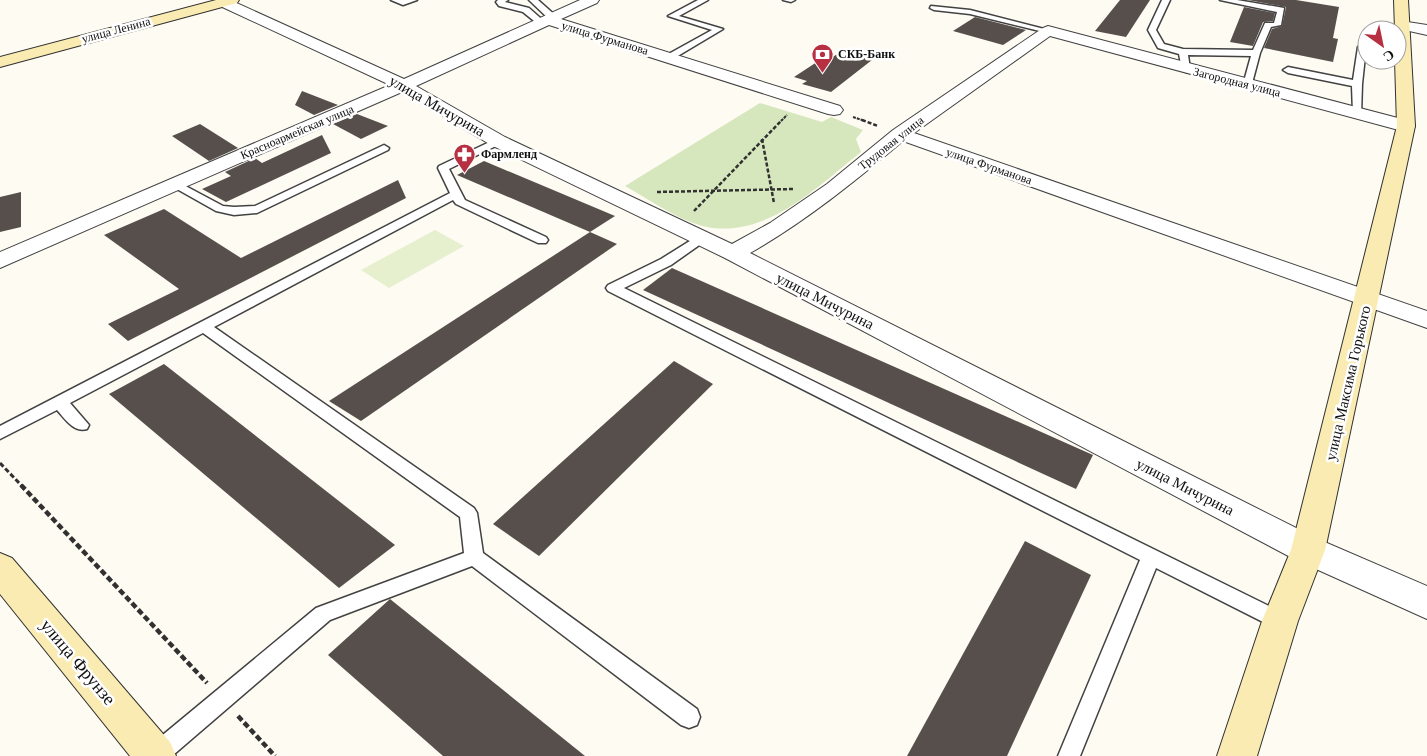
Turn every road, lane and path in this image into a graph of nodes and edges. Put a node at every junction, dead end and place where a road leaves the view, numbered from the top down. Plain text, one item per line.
1 (395, 0) edge
2 (413, 0) edge
3 (504, 0) edge
4 (533, 0) edge
5 (592, 0) edge
6 (704, 0) edge
7 (787, 0) edge
8 (791, 0) edge
9 (1166, 0) edge
10 (1224, 0) edge
11 (227, 1) edge
12 (934, 8) dead end
13 (1410, 18) edge
14 (548, 20) junction
15 (1048, 31) junction
16 (1183, 52) junction
17 (1256, 53) junction
18 (668, 58) junction
19 (0, 62) edge
20 (1186, 69) junction
21 (1288, 70) dead end
22 (1360, 70) edge
23 (1358, 84) junction
24 (1248, 85) junction
25 (405, 86) junction
26 (834, 110) joint
27 (1358, 113) junction
28 (788, 114) dead end
29 (1413, 128) junction
30 (900, 134) junction
31 (762, 139) junction
32 (498, 142) junction
33 (384, 148) dead end
34 (174, 184) junction
35 (834, 188) junction
36 (772, 189) junction
37 (713, 191) junction
38 (650, 192) dead end
39 (456, 194) junction
40 (678, 228) junction
41 (778, 228) junction
42 (701, 238) junction
43 (542, 240) dead end
44 (733, 253) junction
45 (0, 262) edge
46 (1368, 300) junction
47 (1427, 320) edge
48 (203, 326) junction
49 (58, 401) junction
50 (81, 425) dead end
51 (0, 433) edge
52 (0, 463) edge
53 (1308, 550) junction
54 (474, 557) junction
55 (1151, 557) junction
56 (0, 568) edge
57 (1427, 604) edge
58 (1280, 621) junction
59 (222, 699) junction
60 (688, 717) dead end
61 (155, 756) edge
62 (276, 756) edge
63 (1069, 756) edge
64 (1237, 756) edge

1 - 2 lane
3 - 14 lane
4 - 14 lane
5 - 14 street, Красноармейская улица
6 - 18 lane
7 - 8 lane
9 - 16 lane
10 - 17 lane
11 - 19 street, улица Ленина
11 - 25 street, улица Мичурина
12 - 15 lane
13 - 29 street, улица Максима Горького
14 - 18 street, улица Фурманова
14 - 25 street, Красноармейская улица
15 - 20 street, Загородная улица
15 - 30 street, Трудовая улица
16 - 17 lane
16 - 20 lane
17 - 24 lane
18 - 26 street, улица Фурманова
20 - 24 street, Загородная улица
21 - 23 lane
22 - 23 lane
23 - 27 lane
24 - 27 street, Загородная улица
25 - 32 street, улица Мичурина
25 - 34 street, Красноармейская улица
26 - 30 path
27 - 29 street, Загородная улица
28 - 31 path
29 - 46 street, улица Максима Горького
30 - 35 street, Трудовая улица
30 - 46 street, улица Фурманова
31 - 36 path
31 - 37 path
32 - 39 lane
32 - 40 street, улица Мичурина
33 - 34 lane
34 - 45 street, Красноармейская улица
35 - 36 path
35 - 41 street, Трудовая улица
36 - 37 path
36 - 41 path
37 - 38 path
37 - 40 path
39 - 43 lane
39 - 48 lane
40 - 42 street, улица Мичурина
41 - 44 street, Трудовая улица
42 - 44 street, улица Мичурина
42 - 55 lane
44 - 53 street, улица Мичурина
46 - 47 street, улица Фурманова
46 - 53 street, улица Максима Горького
48 - 49 lane
48 - 54 lane
49 - 50 lane
49 - 51 lane
52 - 59 path
53 - 57 street, улица Мичурина
53 - 58 street, улица Максима Горького
54 - 59 lane
54 - 60 lane
55 - 58 lane
55 - 63 lane
56 - 61 street, улица Фрунзе
58 - 64 street, улица Максима Горького
59 - 61 lane
59 - 62 path

